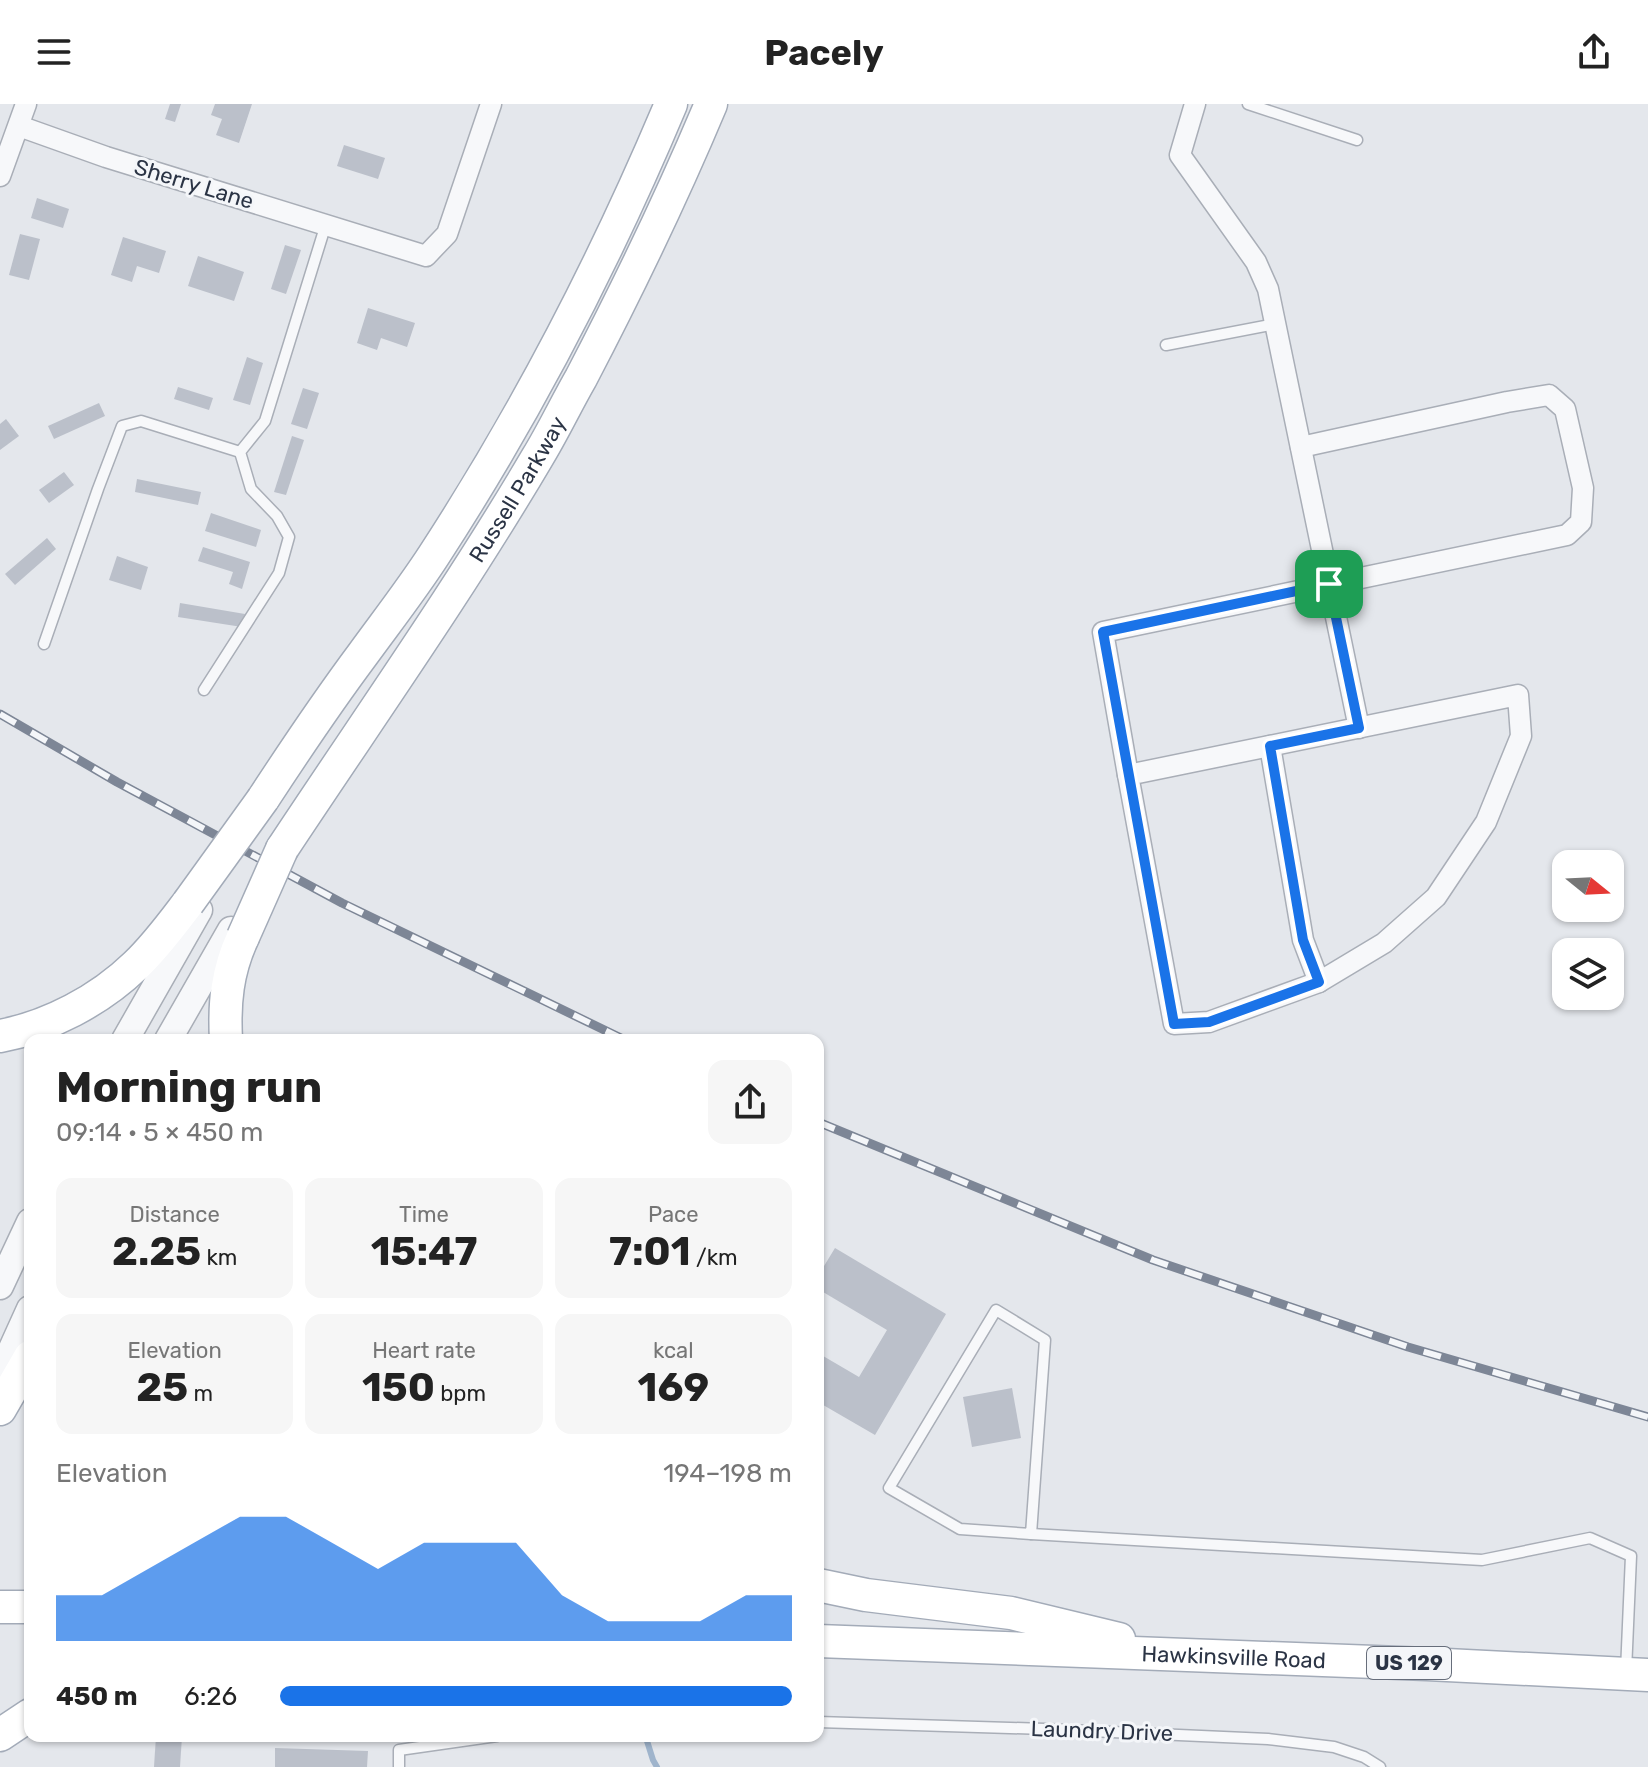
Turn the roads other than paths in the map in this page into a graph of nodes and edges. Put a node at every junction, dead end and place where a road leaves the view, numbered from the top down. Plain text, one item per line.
1 (26, 104) edge
2 (491, 104) edge
3 (671, 104) edge
4 (711, 104) edge
5 (1195, 104) edge
6 (1248, 104) edge
7 (19, 126) junction
8 (1357, 140) dead end
9 (0, 176) edge
10 (326, 224) junction
11 (1275, 324) junction
12 (1166, 345) dead end
13 (1301, 447) junction
14 (240, 452) junction
15 (1329, 584) junction
16 (44, 644) dead end
17 (204, 690) dead end
18 (1359, 728) junction
19 (1270, 746) junction
20 (1128, 775) junction
21 (193, 906) junction
22 (237, 934) junction
23 (1319, 982) junction
24 (128, 1034) edge
25 (172, 1034) edge
26 (226, 1034) edge
27 (0, 1036) edge
28 (24, 1235) edge
29 (0, 1286) edge
30 (24, 1322) edge
31 (24, 1367) edge
32 (0, 1375) edge
33 (0, 1409) edge
34 (1031, 1534) junction
35 (824, 1586) edge
36 (824, 1641) edge
37 (1192, 1656) junction
38 (1637, 1674) edge
39 (24, 1719) edge
40 (824, 1722) edge
41 (0, 1735) edge
42 (455, 1742) edge
43 (399, 1767) edge
44 (1380, 1767) edge

1 - 7 street
2 - 10 street, Sherry Lane
3 - 21 main road, Russell Parkway, bridge
4 - 22 main road, Russell Parkway, bridge
5 - 11 street
6 - 8 lane
7 - 9 street
7 - 10 street, Sherry Lane
10 - 14 lane
11 - 12 lane
11 - 13 street
13 - 15 street
13 - 15 street
14 - 16 lane
14 - 17 lane
15 - 18 street
15 - 20 street
18 - 19 street
18 - 23 street
19 - 20 street
19 - 23 street
20 - 23 street
21 - 24 street
21 - 27 main road, Russell Parkway
22 - 25 street
22 - 26 main road, Russell Parkway
28 - 29 street
30 - 32 street
31 - 33 main road
34 - 34 lane
34 - 38 lane
35 - 37 main road
36 - 37 main road, Hawkinsville Road / US 129
37 - 38 main road, Hawkinsville Road / US 129
39 - 41 main road
40 - 44 lane, Laundry Drive
42 - 43 lane

